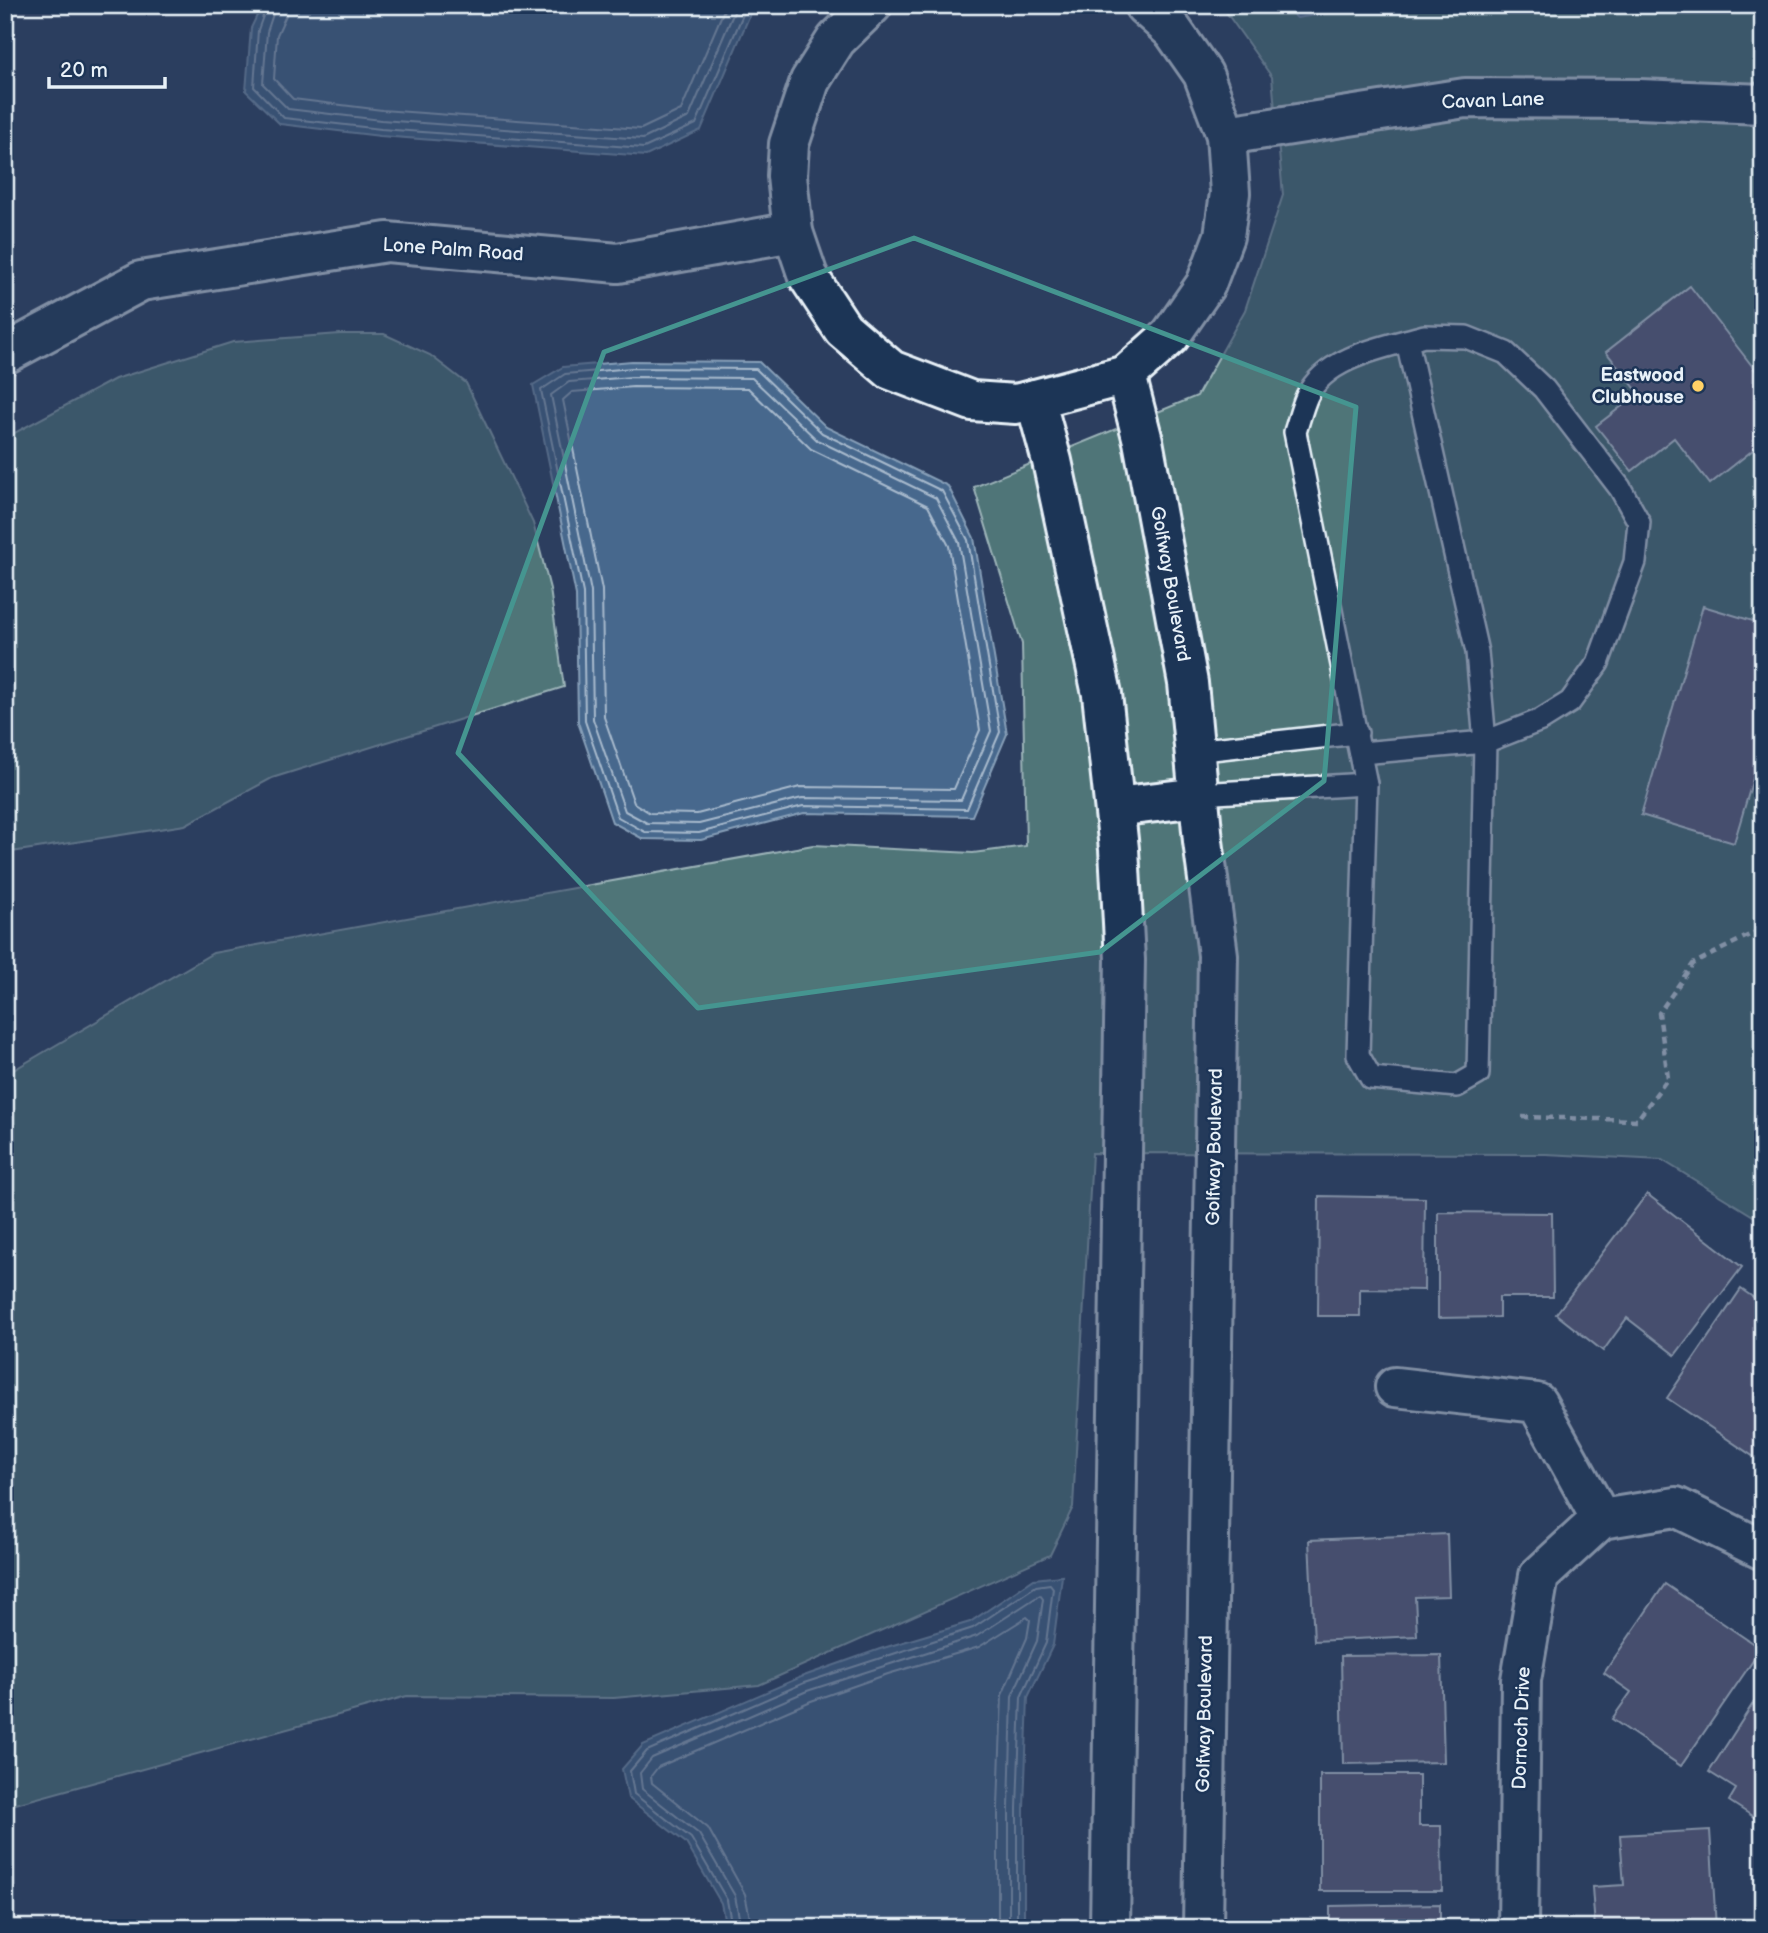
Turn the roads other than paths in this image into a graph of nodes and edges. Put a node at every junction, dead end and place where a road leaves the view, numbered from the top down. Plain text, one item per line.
1 (872, 5) edge
2 (1144, 5) edge
3 (1763, 104) edge
4 (1226, 135) junction
5 (793, 232) junction
6 (1407, 341) junction
7 (5, 354) edge
8 (1126, 375) junction
9 (1035, 399) junction
10 (1485, 742) junction
11 (1359, 743) junction
12 (1194, 751) junction
13 (1366, 784) junction
14 (1199, 796) junction
15 (1115, 807) junction
16 (1395, 1387) dead end
17 (1601, 1519) junction
18 (1763, 1550) edge
19 (1110, 1928) edge
20 (1203, 1928) edge
21 (1518, 1928) edge

1 - 5 street
2 - 4 street
3 - 4 street, Cavan Lane
4 - 8 street
5 - 7 street, Lone Palm Road
5 - 9 street
6 - 10 lane
6 - 10 lane
6 - 11 lane
8 - 9 street
8 - 12 street, Golfway Boulevard
9 - 15 street
10 - 11 lane
10 - 13 lane
11 - 12 lane
11 - 13 lane
12 - 14 street, Golfway Boulevard
13 - 14 lane
14 - 15 street
14 - 20 street, Golfway Boulevard
15 - 19 street
16 - 17 street
17 - 18 street
17 - 21 street, Dornoch Drive

